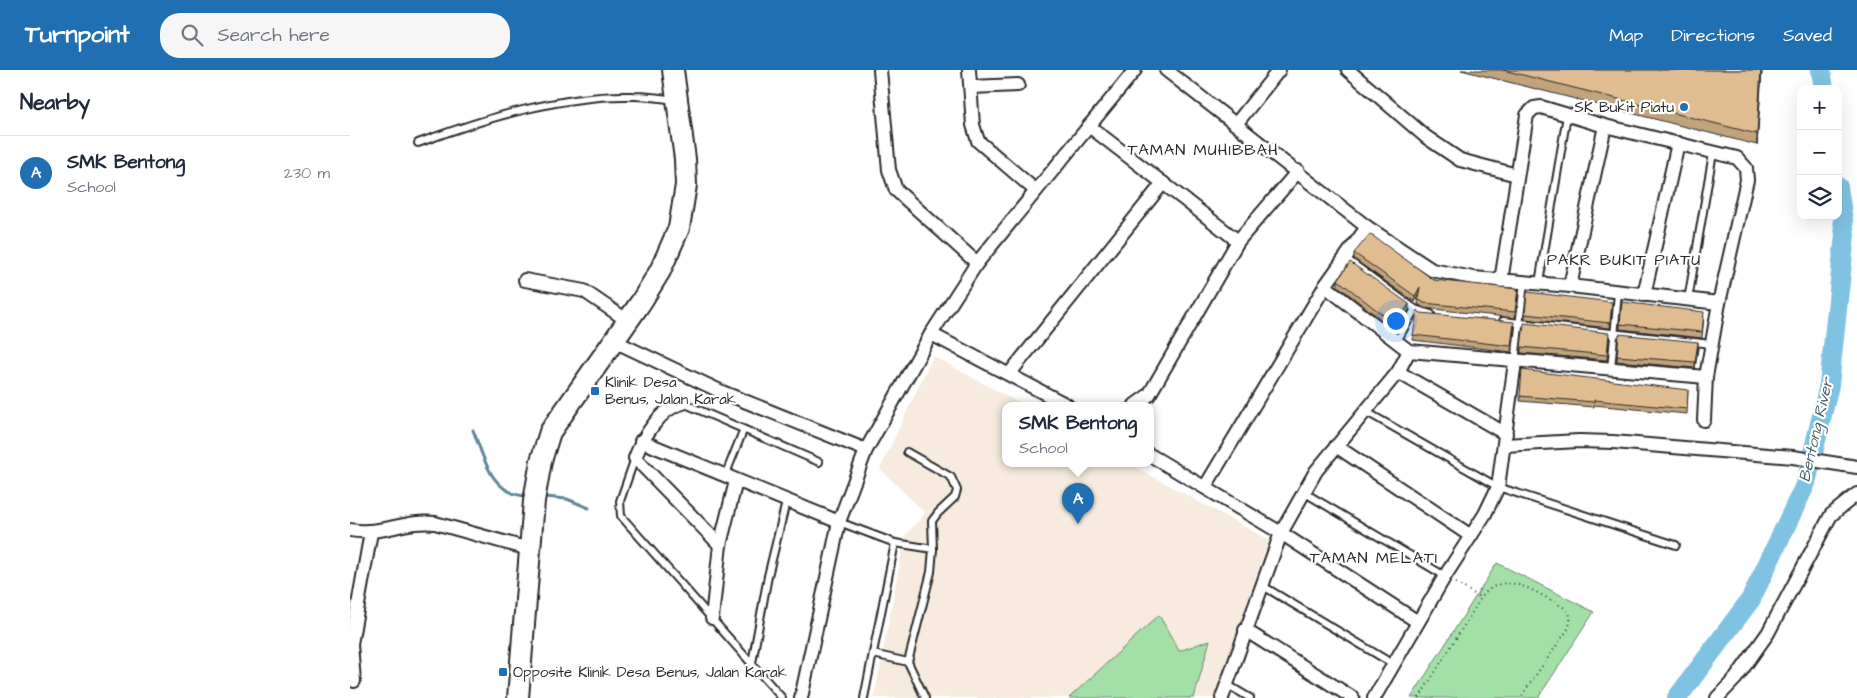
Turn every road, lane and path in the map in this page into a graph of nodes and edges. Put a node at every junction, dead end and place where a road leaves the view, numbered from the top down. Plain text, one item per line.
1 (673, 70) edge
2 (880, 70) edge
3 (969, 70) edge
4 (1135, 70) edge
5 (1166, 70) edge
6 (1279, 70) edge
7 (1348, 70) edge
8 (1018, 84) dead end
9 (970, 87) junction
10 (678, 100) junction
11 (1568, 115) junction
12 (1236, 124) junction
13 (1088, 126) junction
14 (1605, 126) junction
15 (418, 143) dead end
16 (1678, 143) junction
17 (1713, 153) junction
18 (1298, 171) junction
19 (1517, 175) junction
20 (1163, 184) junction
21 (1035, 190) junction
22 (1367, 227) junction
23 (1238, 241) junction
24 (1345, 258) junction
25 (977, 263) junction
26 (525, 280) dead end
27 (1501, 281) junction
28 (1524, 282) junction
29 (1539, 283) junction
30 (1325, 286) junction
31 (1570, 286) junction
32 (1618, 293) junction
33 (1644, 296) junction
34 (1688, 300) junction
35 (1719, 303) junction
36 (1415, 309) junction
37 (1436, 315) edge
38 (1492, 320) edge
39 (628, 321) junction
40 (1520, 323) junction
41 (1614, 332) junction
42 (931, 334) junction
43 (614, 340) junction
44 (1397, 341) junction
45 (1712, 344) junction
46 (1409, 351) junction
47 (1515, 362) junction
48 (1611, 369) junction
49 (1398, 372) junction
50 (1010, 374) junction
51 (1706, 377) junction
52 (1061, 402) edge
53 (1139, 402) edge
54 (682, 403) joint
55 (1365, 411) junction
56 (1704, 420) dead end
57 (743, 431) junction
58 (1505, 439) junction
59 (641, 441) junction
60 (1336, 446) junction
61 (866, 450) junction
62 (907, 452) dead end
63 (1154, 457) edge
64 (635, 458) junction
65 (818, 462) dead end
66 (1851, 466) edge
67 (730, 478) junction
68 (1205, 487) junction
69 (1498, 487) junction
70 (1305, 493) junction
71 (1857, 494) edge
72 (786, 502) junction
73 (839, 522) junction
74 (350, 530) edge
75 (371, 532) junction
76 (1281, 533) junction
77 (1471, 536) junction
78 (896, 543) junction
79 (720, 545) junction
80 (1676, 545) dead end
81 (529, 549) junction
82 (933, 549) junction
83 (1445, 576) junction
84 (1263, 586) junction
85 (354, 598) edge
86 (1481, 598) junction
87 (712, 618) junction
88 (1418, 622) junction
89 (1245, 630) junction
90 (873, 654) junction
91 (908, 662) junction
92 (752, 663) junction
93 (1393, 664) junction
94 (354, 681) dead end
95 (1228, 685) junction
96 (518, 698) edge
97 (782, 698) edge
98 (801, 698) edge
99 (864, 698) edge
100 (925, 698) edge
101 (1222, 698) edge
102 (1250, 698) edge
103 (1353, 698) edge
104 (1374, 698) edge
105 (1419, 698) edge
106 (1520, 698) edge
107 (1717, 698) edge

1 - 10 main road
2 - 25 street
3 - 9 street
4 - 13 street
5 - 12 street
6 - 12 street
7 - 19 street
8 - 9 street
9 - 21 street
10 - 15 lane
10 - 39 main road
11 - 14 street
11 - 19 street
11 - 29 lane
12 - 18 street
13 - 20 street
13 - 21 street
14 - 16 street
14 - 31 street
16 - 17 street
16 - 33 street
17 - 34 lane
17 - 35 street
18 - 22 street
18 - 23 street
19 - 27 street
20 - 23 street
20 - 50 street
21 - 25 street
22 - 24 street
22 - 27 street
23 - 53 street
24 - 30 street
24 - 36 lane
25 - 42 street
26 - 39 street
27 - 28 street
28 - 29 street
28 - 40 lane
29 - 31 street
30 - 44 street
30 - 68 street
31 - 32 street
32 - 33 street
32 - 41 lane
33 - 34 street
34 - 35 street
35 - 45 street
36 - 37 lane
36 - 44 lane
38 - 40 lane
39 - 43 main road
40 - 41 lane
40 - 47 lane
41 - 45 lane
41 - 48 lane
42 - 50 street
42 - 61 street
43 - 61 street
43 - 81 main road
44 - 46 street
45 - 51 street
46 - 47 street
46 - 49 street
47 - 48 street
47 - 58 street
48 - 51 street
49 - 55 street
49 - 58 street
50 - 52 street
51 - 56 street
54 - 57 lane
54 - 59 street
55 - 60 street
55 - 69 lane
57 - 65 lane
57 - 67 lane
58 - 66 street
58 - 69 street
59 - 64 street
59 - 67 street
60 - 70 street
60 - 77 street
61 - 73 street
62 - 82 lane
63 - 68 street
64 - 79 street
64 - 87 lane
67 - 72 street
67 - 79 street
68 - 76 street
69 - 77 street
69 - 80 lane
70 - 76 street
70 - 83 lane
71 - 107 street
72 - 73 street
72 - 92 lane
73 - 78 lane
73 - 98 street
74 - 75 street
75 - 81 street
75 - 85 street
76 - 84 street
76 - 88 street
77 - 83 street
78 - 82 lane
78 - 90 lane
79 - 87 street
81 - 96 main road
82 - 91 lane
83 - 86 path
83 - 88 street
84 - 89 street
84 - 93 lane
85 - 94 street
86 - 105 path
86 - 106 path
87 - 92 lane
88 - 93 street
89 - 95 street
89 - 103 street
90 - 91 lane
90 - 99 lane
91 - 100 lane
92 - 97 lane
93 - 104 street
95 - 101 street
95 - 102 lane

